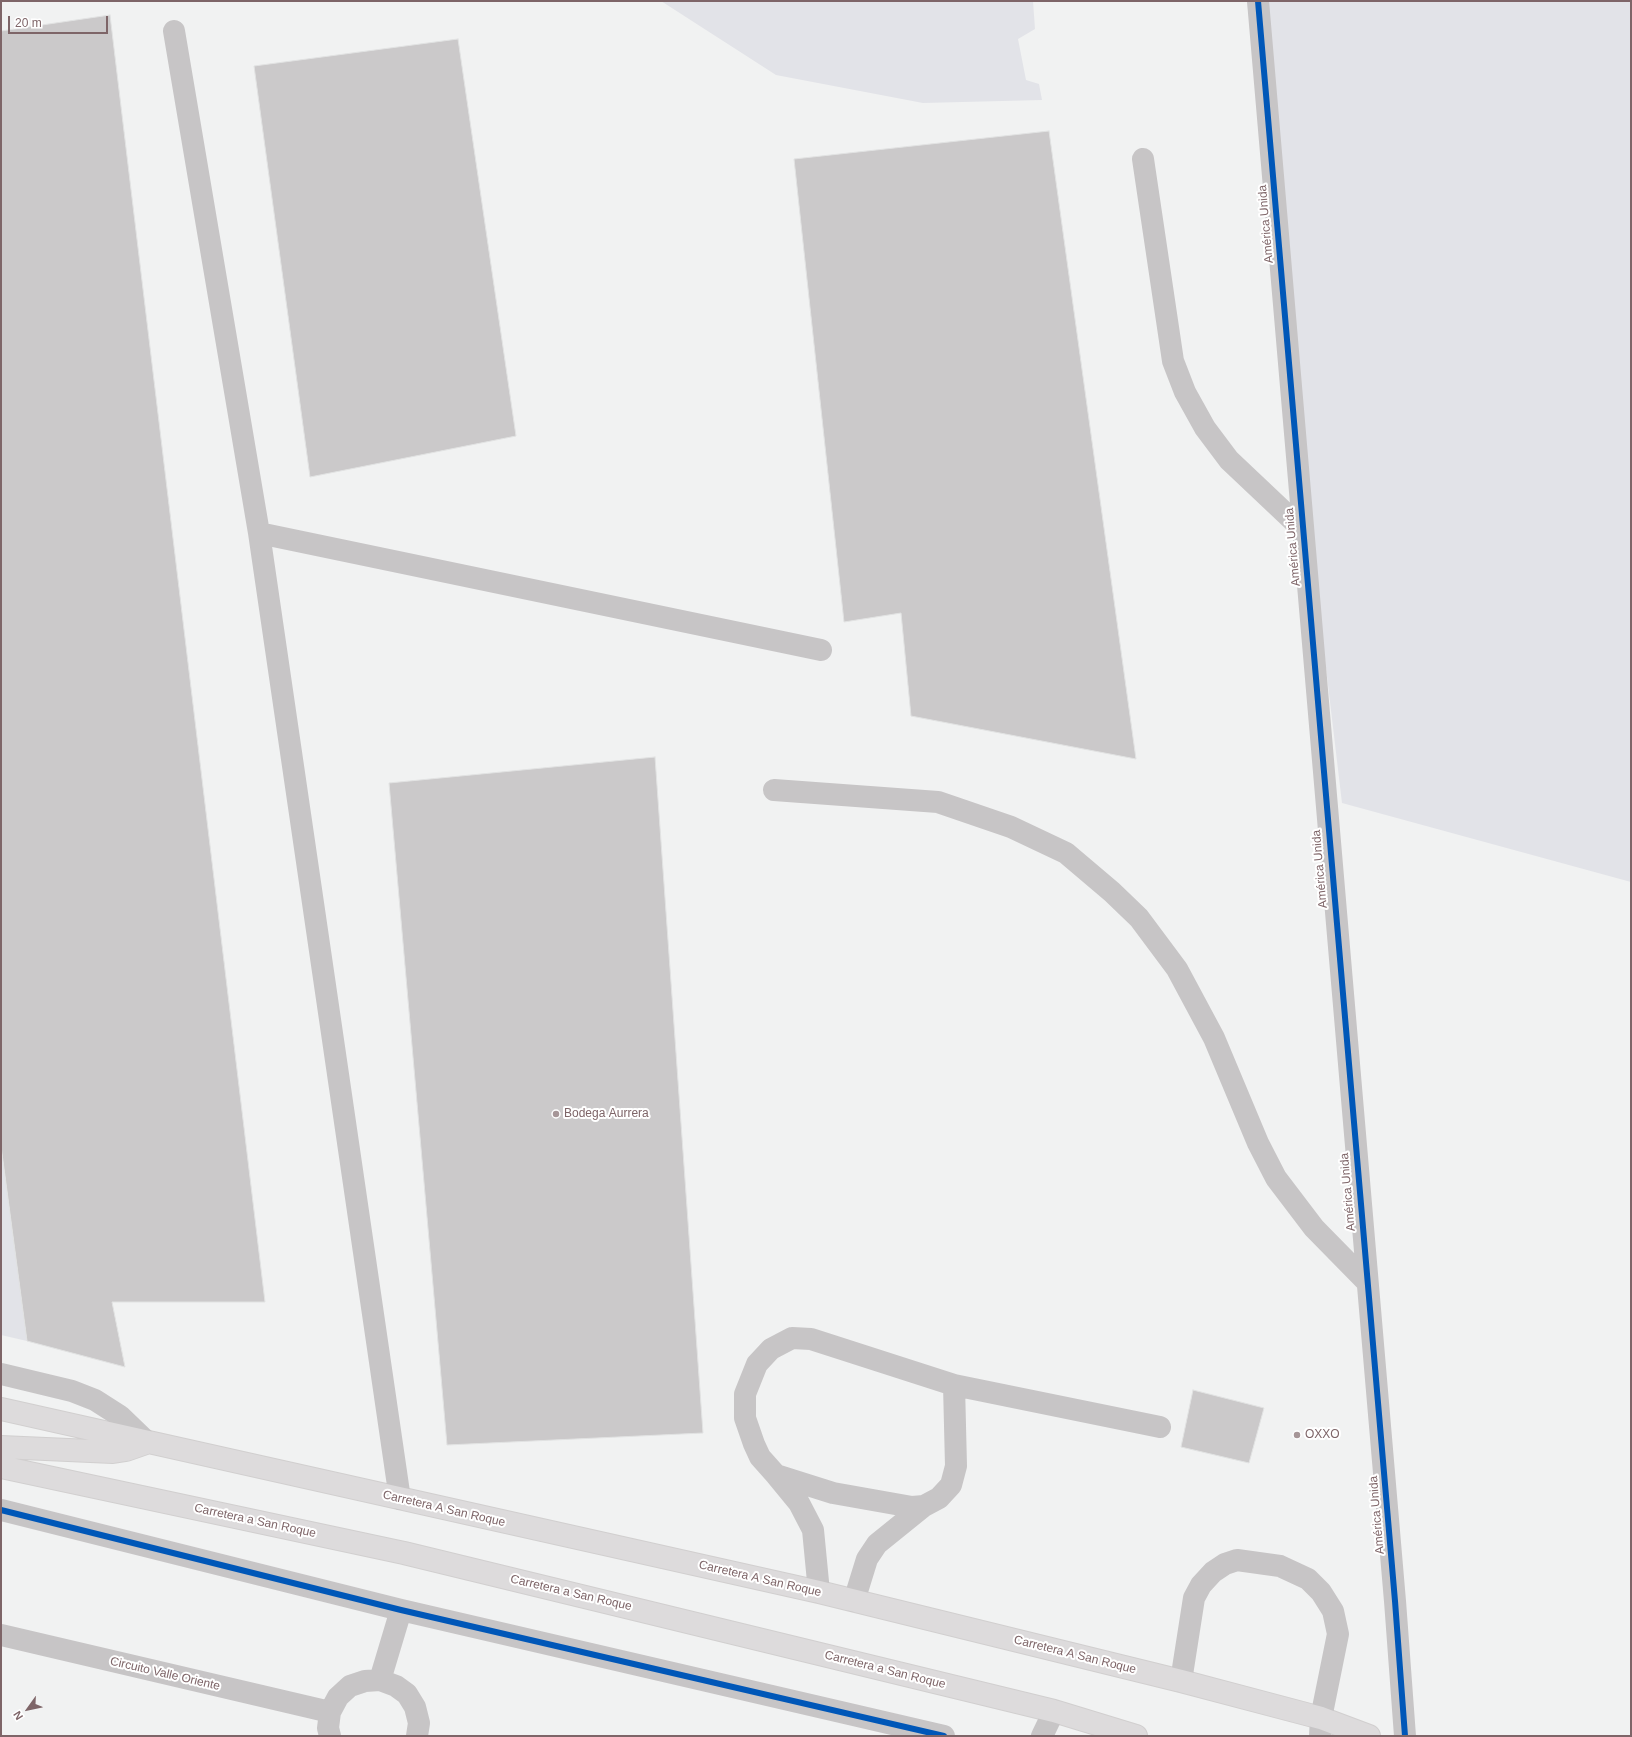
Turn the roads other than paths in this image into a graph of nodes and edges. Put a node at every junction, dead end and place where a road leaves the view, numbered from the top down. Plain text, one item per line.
1 (1258, 1) edge
2 (174, 32) dead end
3 (1143, 159) dead end
4 (1302, 529) junction
5 (259, 533) junction
6 (821, 650) dead end
7 (774, 790) dead end
8 (1367, 1282) junction
9 (1, 1374) edge
10 (954, 1386) junction
11 (1, 1409) edge
12 (1160, 1427) dead end
13 (147, 1442) junction
14 (1, 1447) edge
15 (1, 1467) edge
16 (776, 1475) junction
17 (400, 1499) junction
18 (924, 1506) junction
19 (1, 1510) edge
20 (819, 1592) junction
21 (854, 1601) junction
22 (401, 1610) junction
23 (1, 1635) edge
24 (380, 1680) junction
25 (1181, 1681) junction
26 (1054, 1711) junction
27 (330, 1712) junction
28 (1320, 1727) edge
29 (330, 1736) edge
30 (417, 1736) edge
31 (944, 1736) edge
32 (1042, 1736) edge
33 (1136, 1736) edge
34 (1368, 1736) edge
35 (1405, 1736) edge

1 - 4 street, América Unida
2 - 5 street
3 - 4 street
4 - 8 street, América Unida
5 - 6 street
5 - 17 street
7 - 8 street
8 - 35 street, América Unida
9 - 13 street
10 - 12 street
10 - 16 street
10 - 18 street
11 - 13 main road
13 - 14 main road
13 - 17 main road, Carretera A San Roque
15 - 26 main road, Carretera a San Roque
16 - 18 street
16 - 20 street
17 - 20 main road, Carretera A San Roque
18 - 21 street
19 - 22 street
20 - 21 main road, Carretera A San Roque
21 - 25 main road, Carretera A San Roque
22 - 24 street
22 - 31 street
23 - 27 street, Circuito Valle Oriente
24 - 27 street
24 - 30 street
25 - 28 main road, Carretera A San Roque
25 - 28 street
26 - 32 street
26 - 33 main road, Carretera a San Roque
27 - 29 street
28 - 34 main road, Carretera A San Roque

